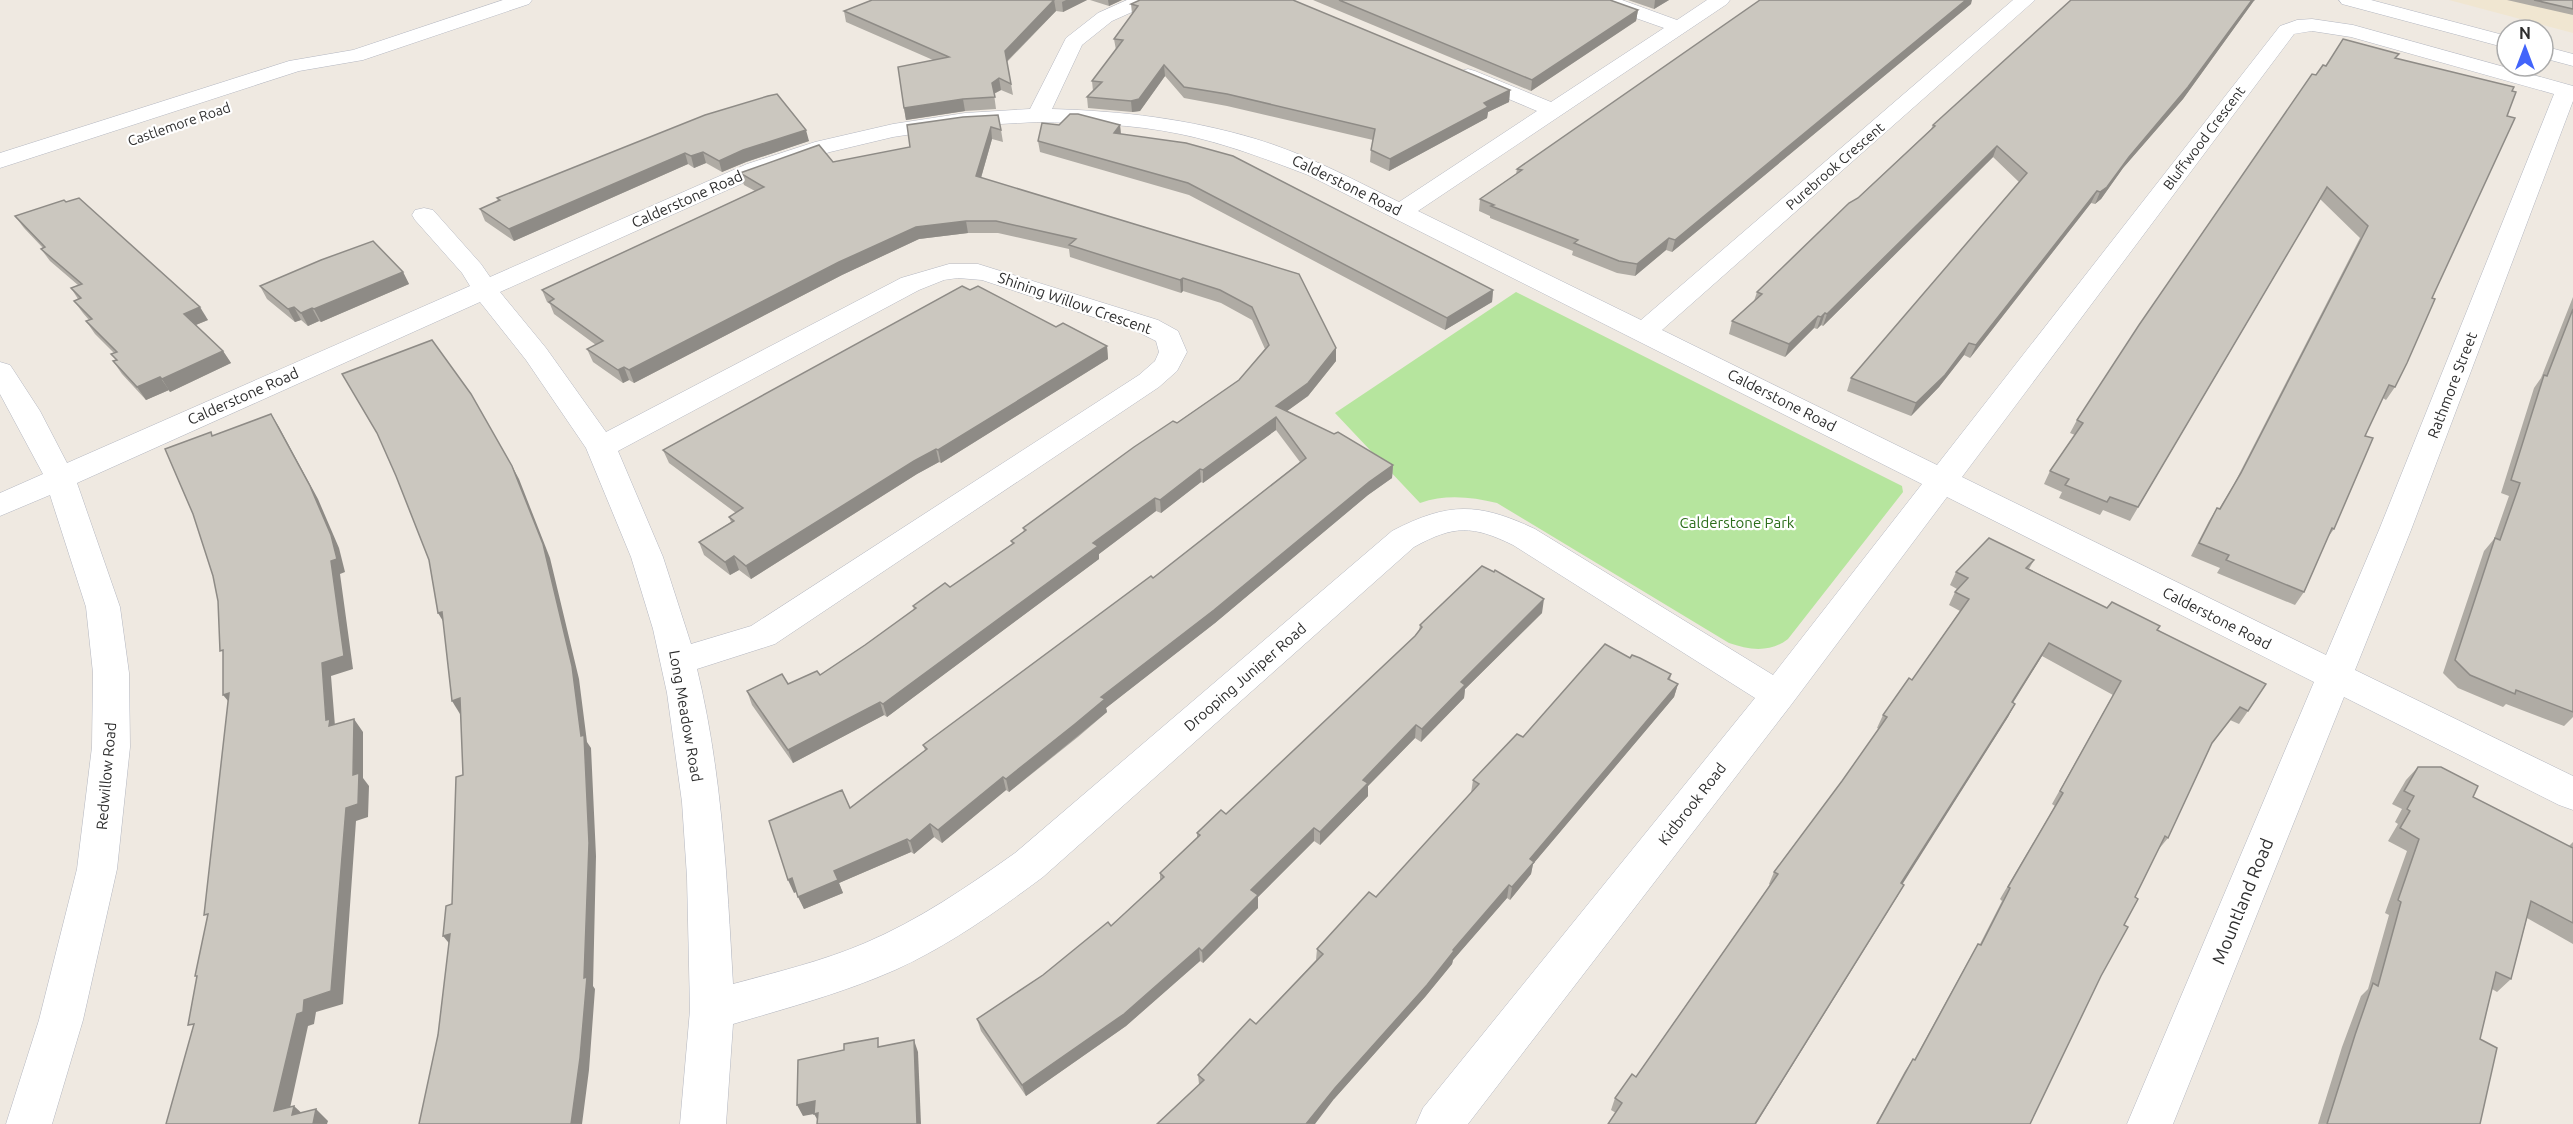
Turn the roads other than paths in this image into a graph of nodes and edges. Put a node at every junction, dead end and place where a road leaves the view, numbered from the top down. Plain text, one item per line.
1 (522, 0) edge
2 (1143, 0) edge
3 (1603, 0) edge
4 (1720, 0) edge
5 (2025, 0) edge
6 (2349, 0) edge
7 (1678, 27) junction
8 (2495, 39) edge
9 (2555, 55) edge
10 (356, 56) junction
11 (2573, 60) edge
12 (1455, 69) edge
13 (2569, 92) edge
14 (1552, 110) junction
15 (1039, 114) junction
16 (0, 161) edge
17 (45, 169) dead end
18 (1401, 211) junction
19 (424, 215) dead end
20 (484, 288) junction
21 (1645, 332) junction
22 (0, 370) edge
23 (601, 447) junction
24 (60, 477) junction
25 (1942, 481) junction
26 (0, 505) edge
27 (679, 661) junction
28 (2335, 677) junction
29 (1778, 695) junction
30 (2573, 794) edge
31 (712, 1010) junction
32 (29, 1124) edge
33 (703, 1124) edge
34 (1439, 1124) edge
35 (2150, 1124) edge

1 - 10 street, Castlemore Road
2 - 15 street
3 - 7 street
4 - 7 street
5 - 21 street, Purebrook Crescent
6 - 8 street
7 - 14 street
9 - 11 street
10 - 16 street, Castlemore Road
10 - 17 street, Castlemore Road
12 - 14 street
13 - 25 street, Bluffwood Crescent
13 - 28 street, Rathmore Street
14 - 18 street
15 - 18 street, Calderstone Road
15 - 20 street, Calderstone Road
18 - 21 street, Calderstone Road
19 - 20 street, Long Meadow Road
20 - 23 street, Long Meadow Road
20 - 24 street, Calderstone Road
21 - 25 street, Calderstone Road
22 - 24 street, Redwillow Road
23 - 27 street, Long Meadow Road
23 - 27 street, Shining Willow Crescent
24 - 26 street, Calderstone Road
24 - 32 street, Redwillow Road
25 - 28 street, Calderstone Road
25 - 29 street, Kidbrook Road
27 - 31 street, Long Meadow Road
28 - 30 street, Calderstone Road
28 - 35 street, Mountland Road
29 - 31 street, Drooping Juniper Road
29 - 34 street, Kidbrook Road
31 - 33 street, Long Meadow Road

